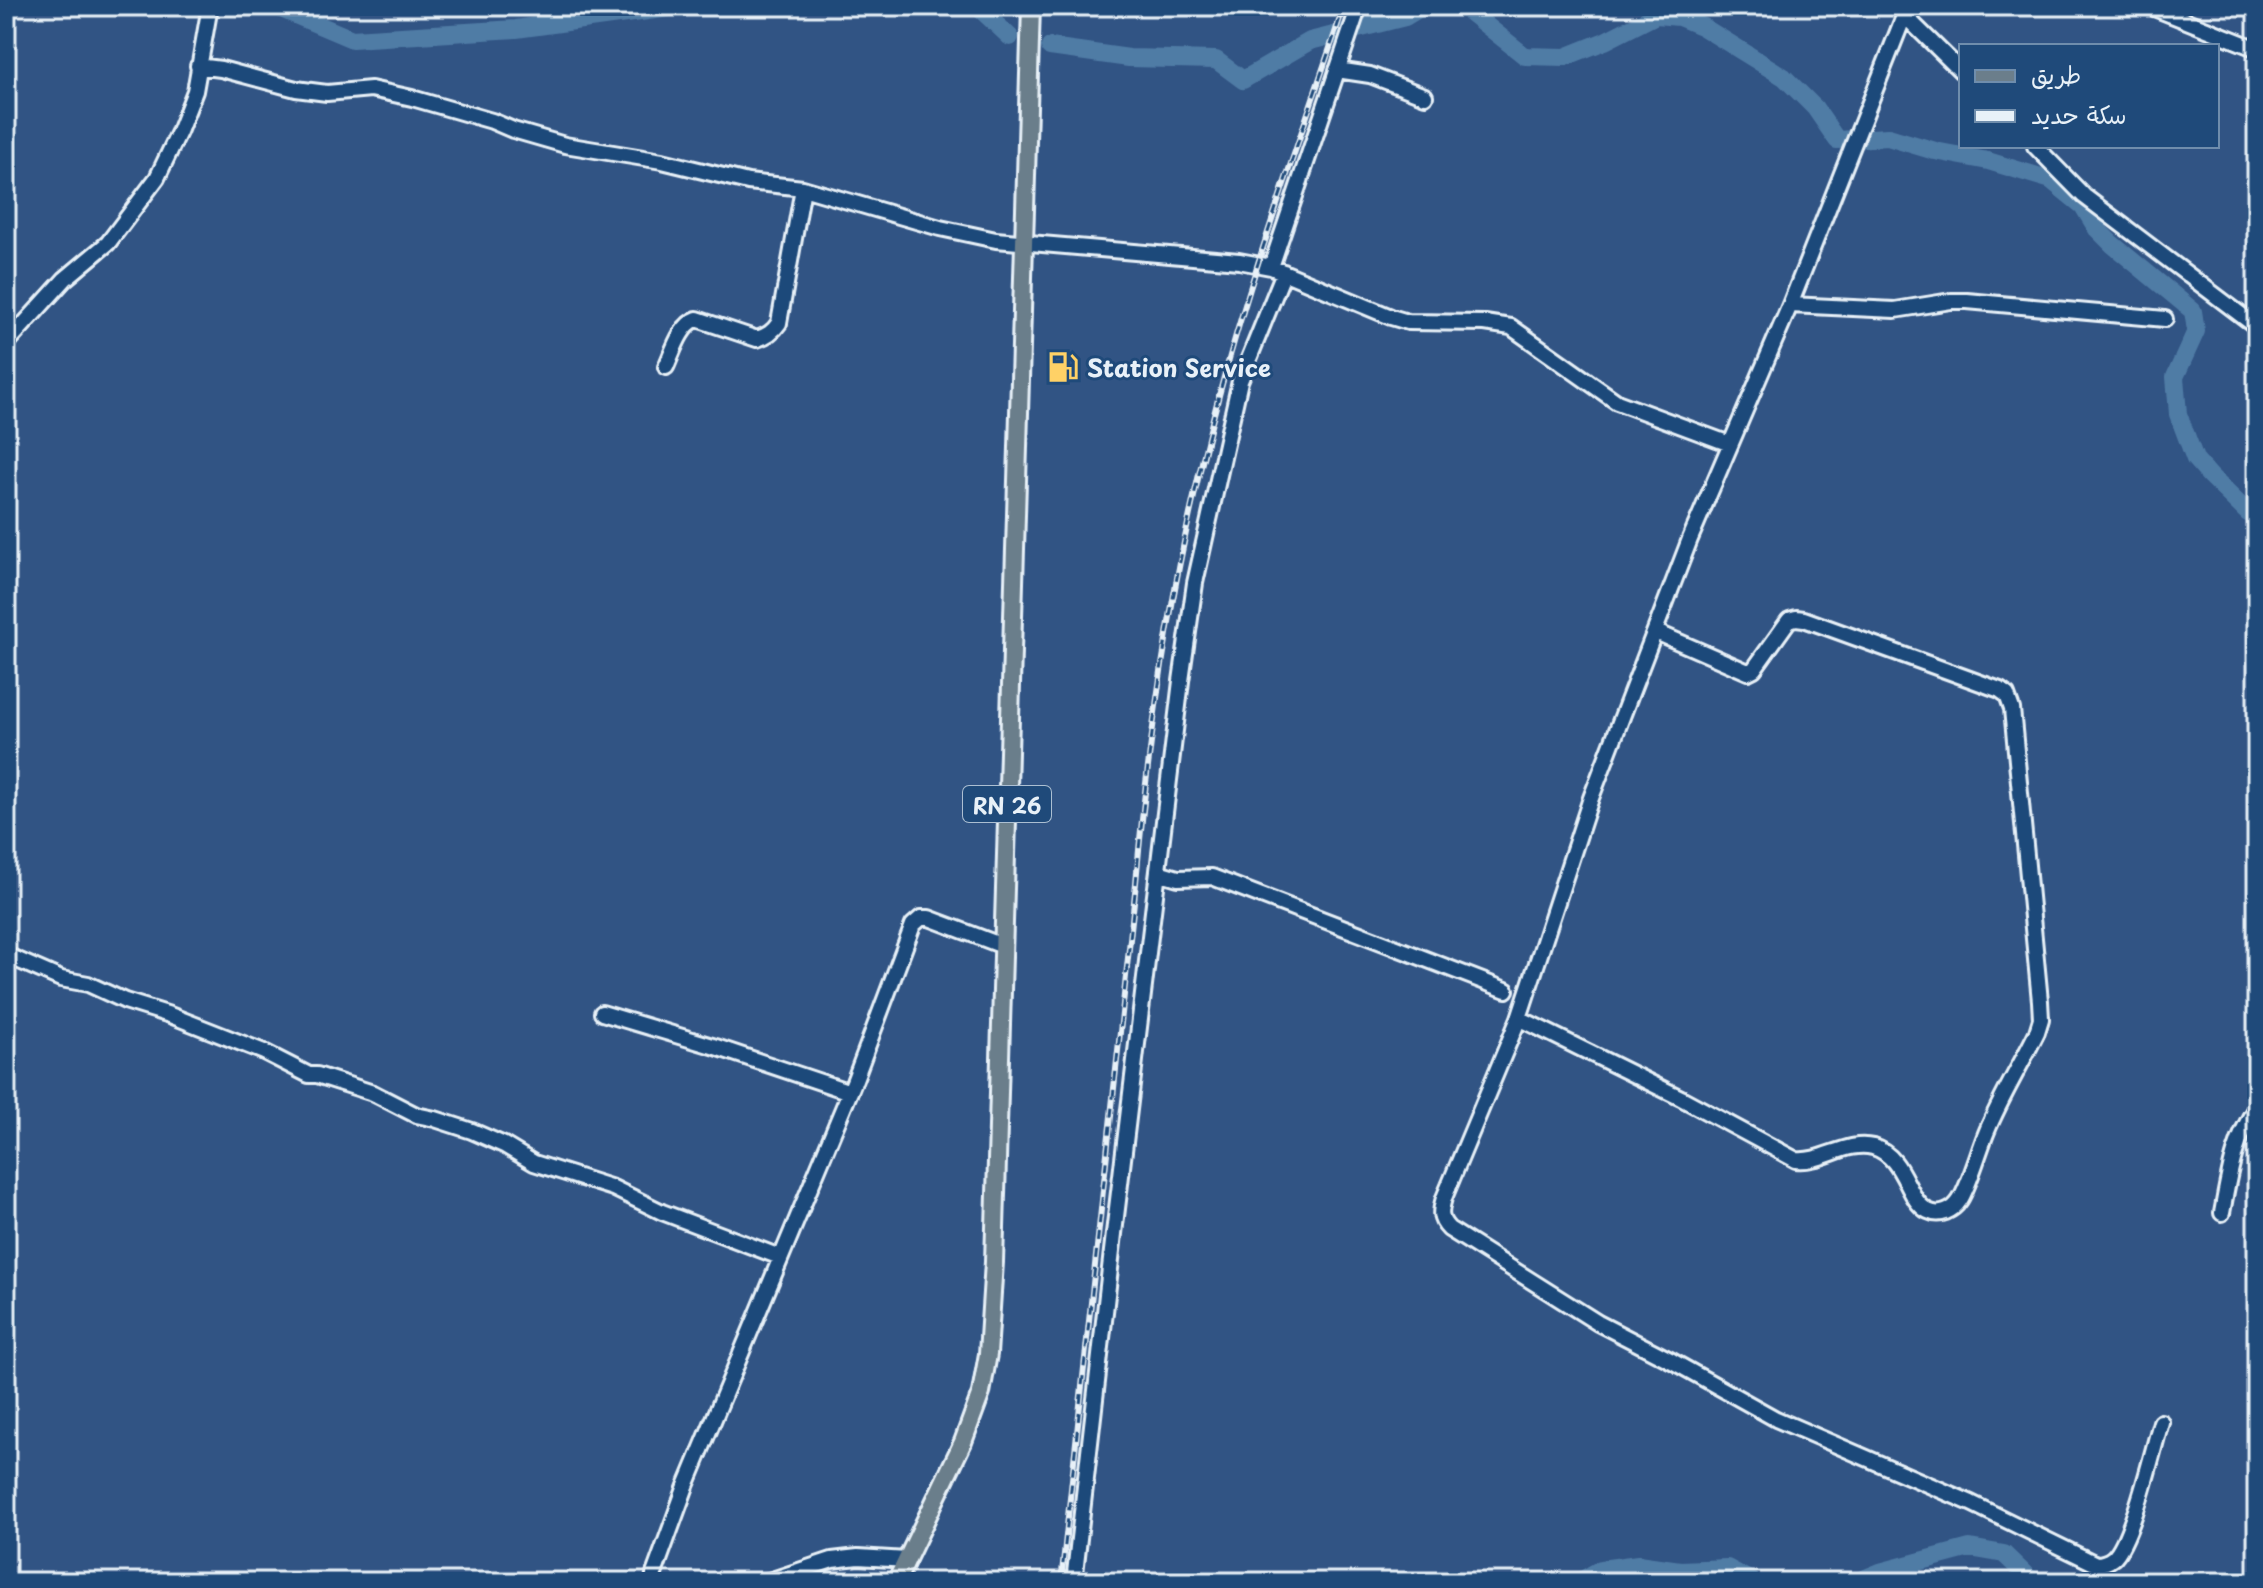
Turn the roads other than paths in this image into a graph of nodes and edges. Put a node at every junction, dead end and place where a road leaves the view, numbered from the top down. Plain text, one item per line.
1 (210, 6) edge
2 (1031, 6) edge
3 (1359, 6) edge
4 (2149, 6) edge
5 (1906, 11) edge
6 (2257, 49) edge
7 (198, 66) junction
8 (1959, 69) edge
9 (1337, 70) junction
10 (1425, 96) dead end
11 (2037, 148) edge
12 (803, 188) junction
13 (1023, 241) junction
14 (1277, 269) junction
15 (1790, 305) junction
16 (2165, 319) dead end
17 (2257, 327) edge
18 (6, 344) edge
19 (666, 367) dead end
20 (1730, 444) junction
21 (1656, 632) junction
22 (1158, 872) junction
23 (1003, 946) junction
24 (6, 955) edge
25 (1506, 990) dead end
26 (602, 1013) dead end
27 (1519, 1018) junction
28 (850, 1092) junction
29 (2257, 1106) edge
30 (2222, 1213) dead end
31 (780, 1257) junction
32 (2161, 1422) dead end
33 (907, 1560) junction
34 (653, 1582) edge
35 (766, 1582) edge
36 (896, 1582) edge
37 (1074, 1582) edge

1 - 7 street
2 - 13 main road, RN 26
3 - 9 street
4 - 6 street
5 - 8 street
5 - 15 street
7 - 12 street
7 - 18 street
9 - 10 street
9 - 14 street
11 - 17 street
12 - 13 street
12 - 19 street
13 - 14 street
13 - 23 main road, RN 26
14 - 20 street
14 - 22 street
15 - 16 street
15 - 20 street
20 - 21 street
21 - 27 street
21 - 27 street
22 - 25 street
22 - 37 street
23 - 28 street
23 - 33 main road, RN 26
24 - 31 street
26 - 28 street
27 - 32 street
28 - 31 street
29 - 30 street
31 - 34 street
33 - 35 street
33 - 36 main road, RN 26

